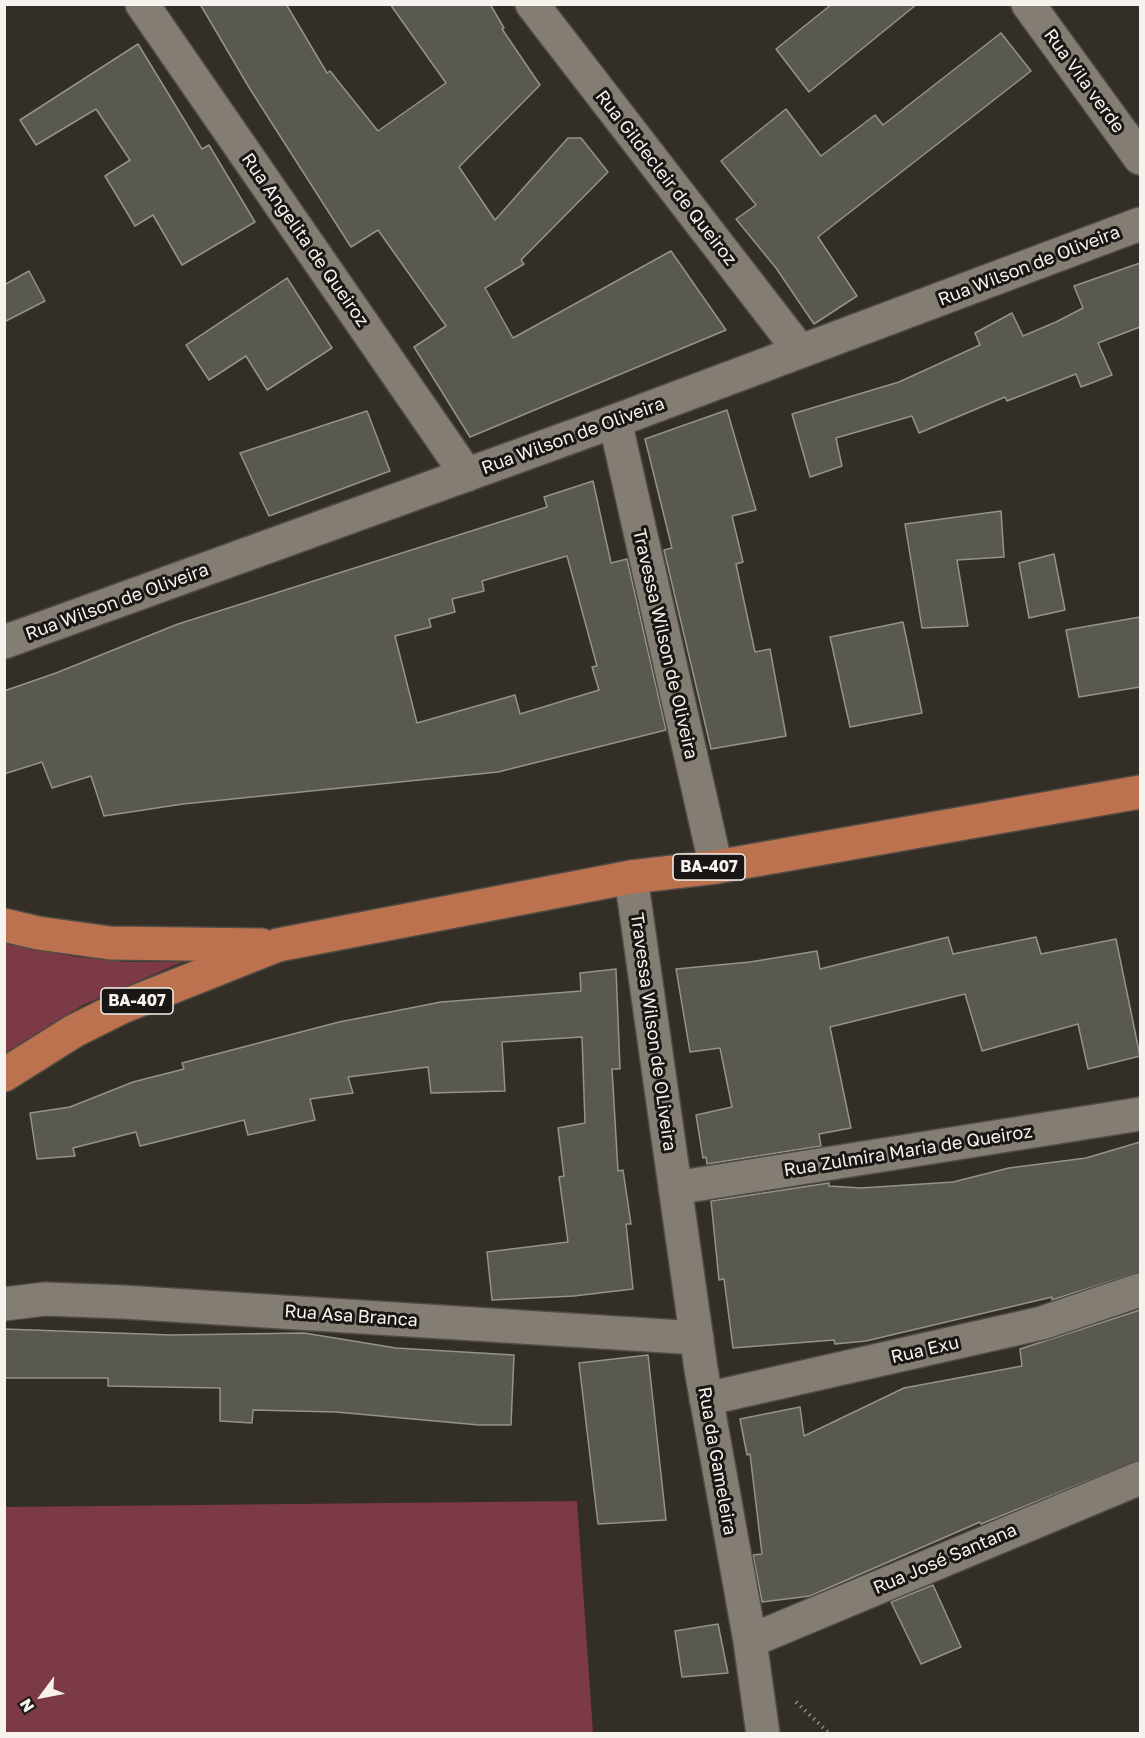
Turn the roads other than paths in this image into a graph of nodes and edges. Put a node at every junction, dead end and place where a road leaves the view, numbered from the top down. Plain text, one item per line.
1 (142, 4) edge
2 (532, 4) edge
3 (1028, 4) edge
4 (1140, 158) edge
5 (1140, 224) edge
6 (800, 351) junction
7 (615, 420) junction
8 (467, 475) junction
9 (4, 642) edge
10 (1140, 792) edge
11 (716, 867) junction
12 (631, 877) junction
13 (4, 925) edge
14 (278, 945) junction
15 (4, 1075) edge
16 (1140, 1114) edge
17 (675, 1188) junction
18 (1140, 1290) edge
19 (4, 1304) edge
20 (697, 1338) junction
21 (706, 1399) junction
22 (1140, 1478) edge
23 (750, 1641) junction
24 (763, 1734) edge

1 - 8 street, Rua Angelita de Queiroz
2 - 6 street, Rua Gildecleir de Queiroz
3 - 4 street, Rua Vila verde
5 - 6 street, Rua Wilson de Oliveira
6 - 7 street, Rua Wilson de Oliveira
7 - 8 street, Rua Wilson de Oliveira
7 - 11 street, Travessa Wilson de Oliveira
8 - 9 street, Rua Wilson de Oliveira
10 - 11 main road, BA-407
11 - 12 main road, BA-407
12 - 14 main road, BA-407
12 - 17 street, Travessa Wilson de OLiveira
13 - 14 main road, BA-407
14 - 15 main road, BA-407
16 - 17 street, Rua Zulmira Maria de Queiroz
17 - 20 street, Rua da Gameleira
18 - 21 street, Rua Exu
19 - 20 street, Rua Asa Branca
20 - 21 street, Rua da Gameleira
21 - 23 street, Rua da Gameleira
22 - 23 street, Rua José Santana
23 - 24 street, Rua da Gameleira

